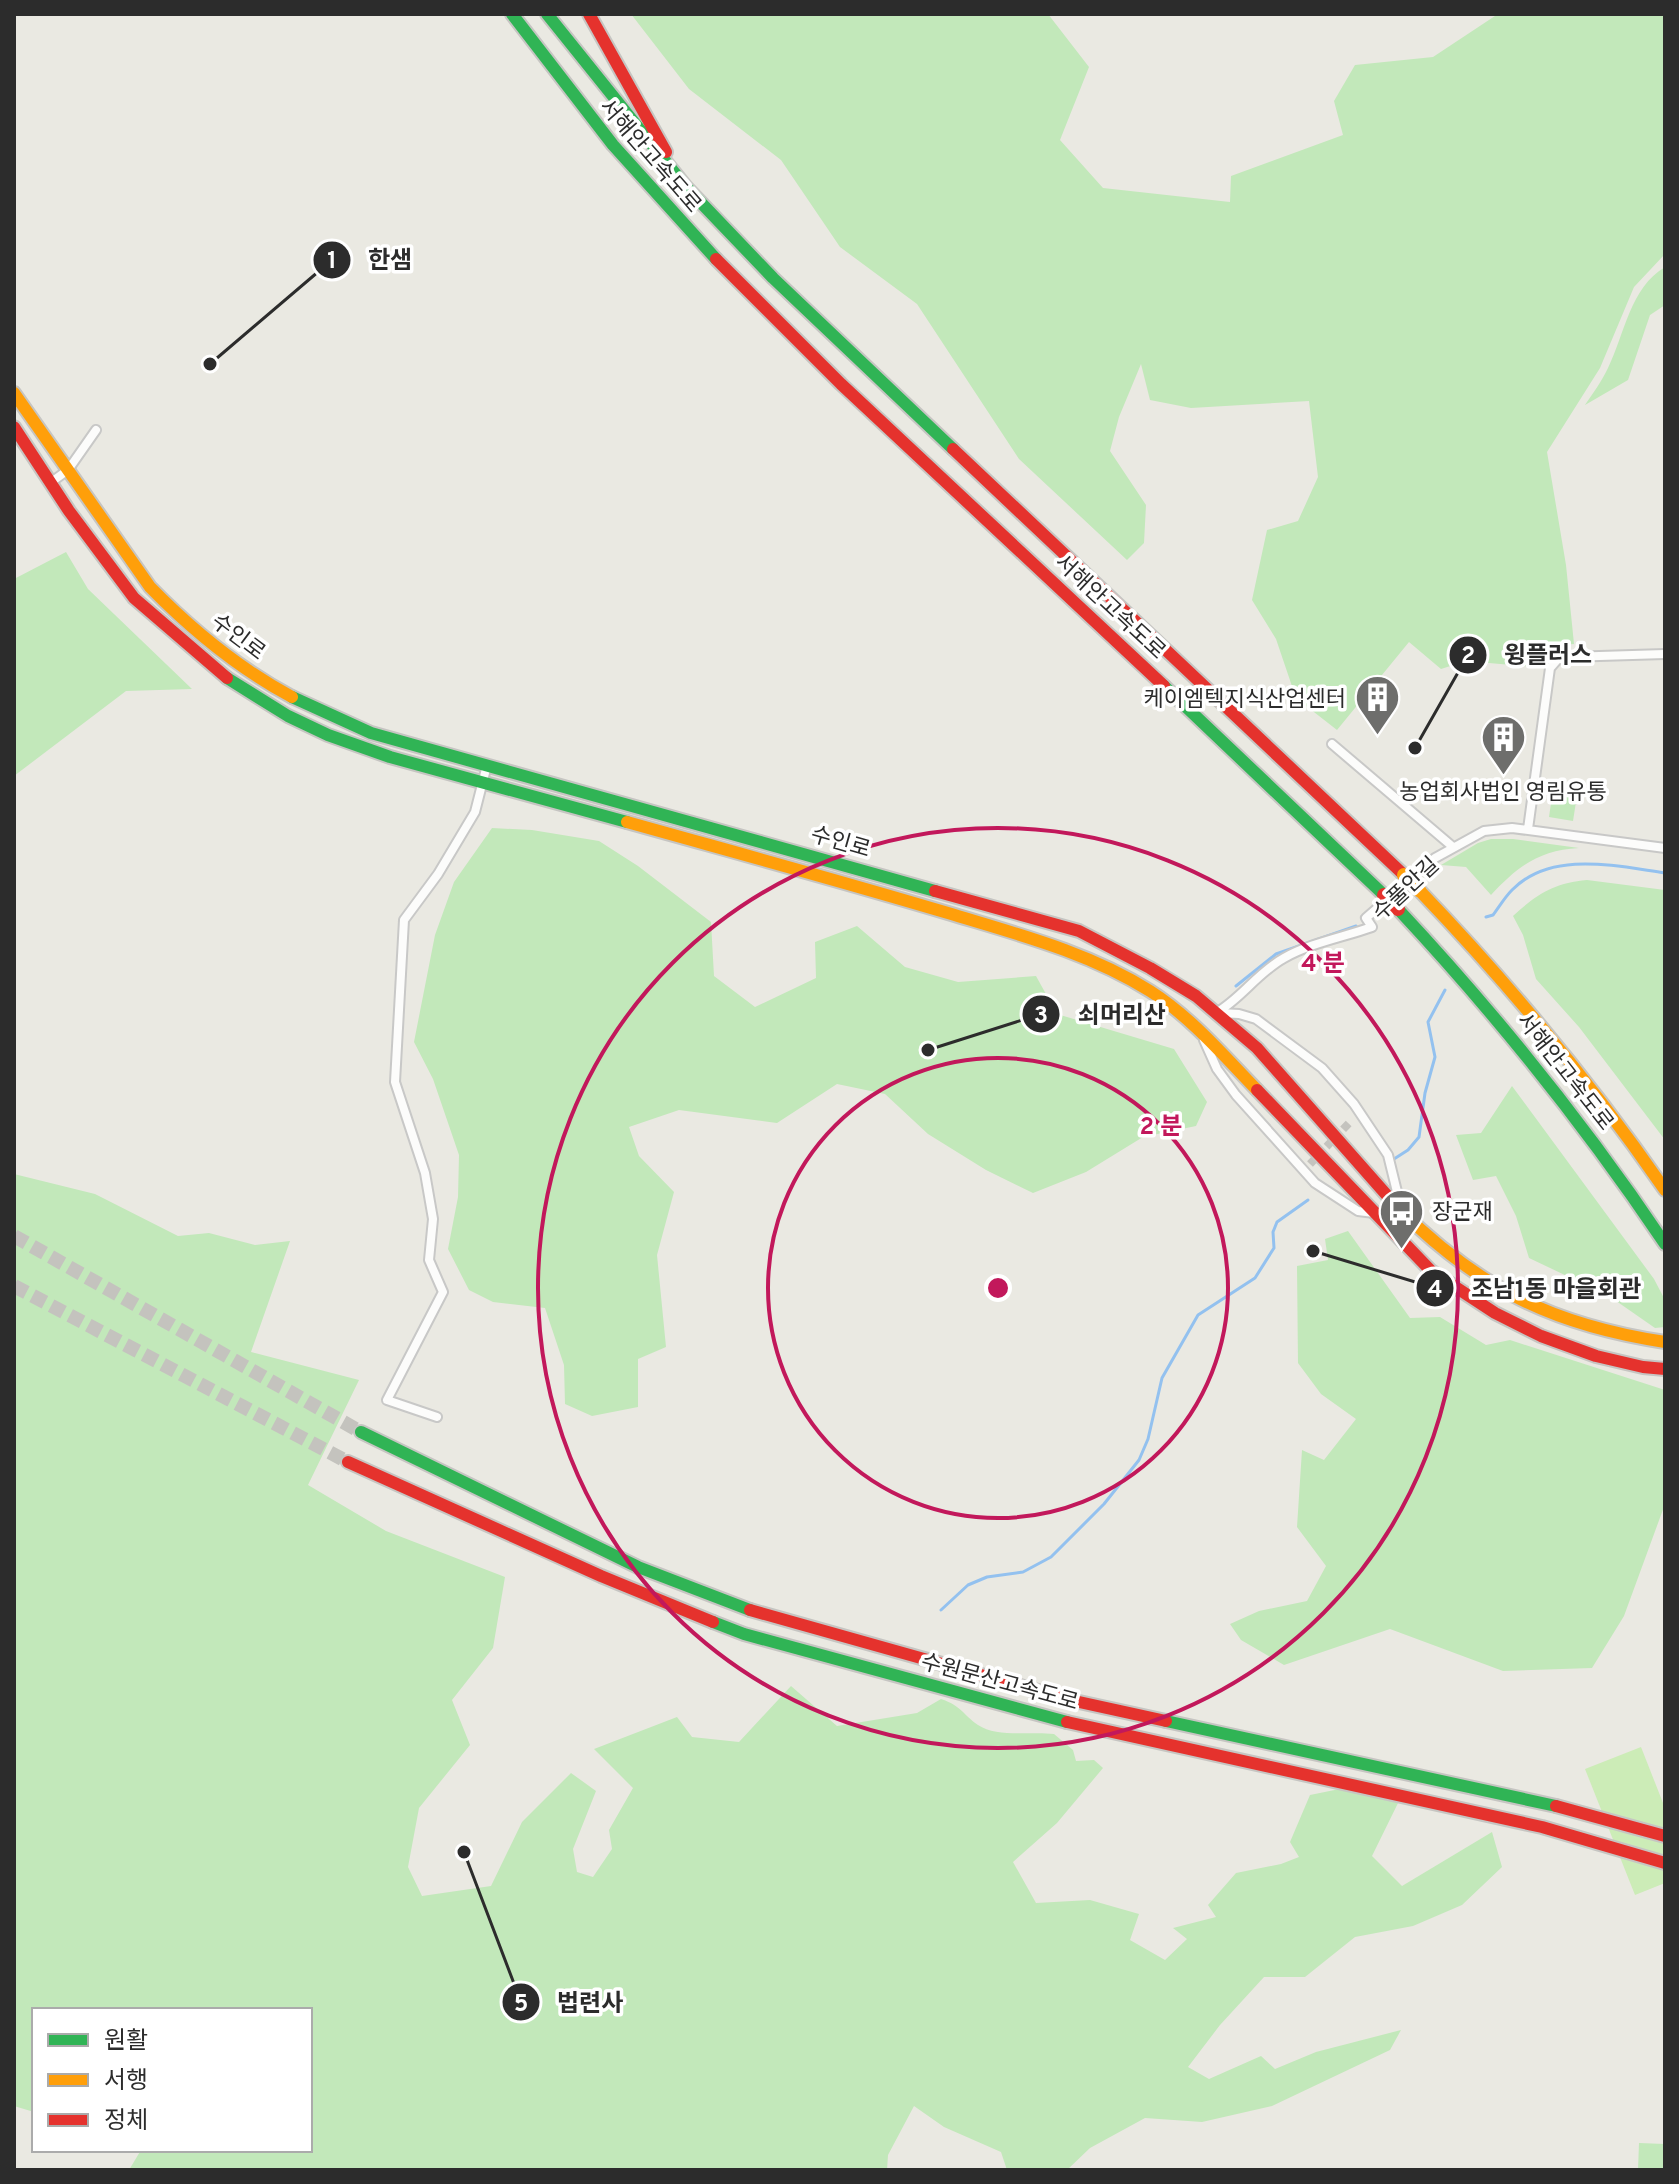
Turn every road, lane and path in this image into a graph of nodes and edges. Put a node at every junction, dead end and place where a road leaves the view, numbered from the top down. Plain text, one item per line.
1 (499, 14) edge
2 (512, 14) edge
3 (547, 14) edge
4 (589, 14) edge
5 (593, 123) junction
6 (686, 187) junction
7 (14, 393) edge
8 (14, 427) edge
9 (96, 430) dead end
10 (68, 470) junction
11 (50, 483) junction
12 (1665, 654) edge
13 (1332, 744) dead end
14 (487, 765) junction
15 (484, 783) junction
16 (1528, 829) junction
17 (1453, 847) junction
18 (1665, 848) edge
19 (1216, 1013) junction
20 (1201, 1032) junction
21 (1360, 1114) junction
22 (1351, 1121) tunnel mouth
23 (1665, 1190) edge
24 (1401, 1208) junction
25 (1374, 1213) junction
26 (1665, 1244) edge
27 (1665, 1342) edge
28 (1665, 1369) edge
29 (437, 1417) dead end
30 (361, 1432) tunnel mouth
31 (348, 1462) tunnel mouth
32 (1665, 1836) edge
33 (1665, 1863) edge

1 - 5 main road
2 - 5 main road, 서해안고속도로
3 - 6 main road, 서해안고속도로
4 - 6 main road
5 - 26 main road, 서해안고속도로, bridge
6 - 23 main road, 서해안고속도로, bridge
7 - 10 main road, 수인로
8 - 11 main road, 수인로
9 - 10 street
10 - 11 street
10 - 14 main road, 수인로
11 - 15 main road, 수인로
12 - 16 street
13 - 17 street
14 - 15 street
14 - 19 main road, 수인로
15 - 20 main road, 수인로
15 - 29 street
16 - 17 street, 수풀안길
16 - 18 street, 수풀안길
17 - 19 street, 수풀안길
19 - 21 street
19 - 24 main road, 수인로
20 - 25 main road, 수인로
20 - 25 street
21 - 22 street
21 - 24 street
24 - 27 main road, 수인로
25 - 28 main road, 수인로
30 - 32 main road, 수원문산고속도로
31 - 33 main road, 수원문산고속도로

